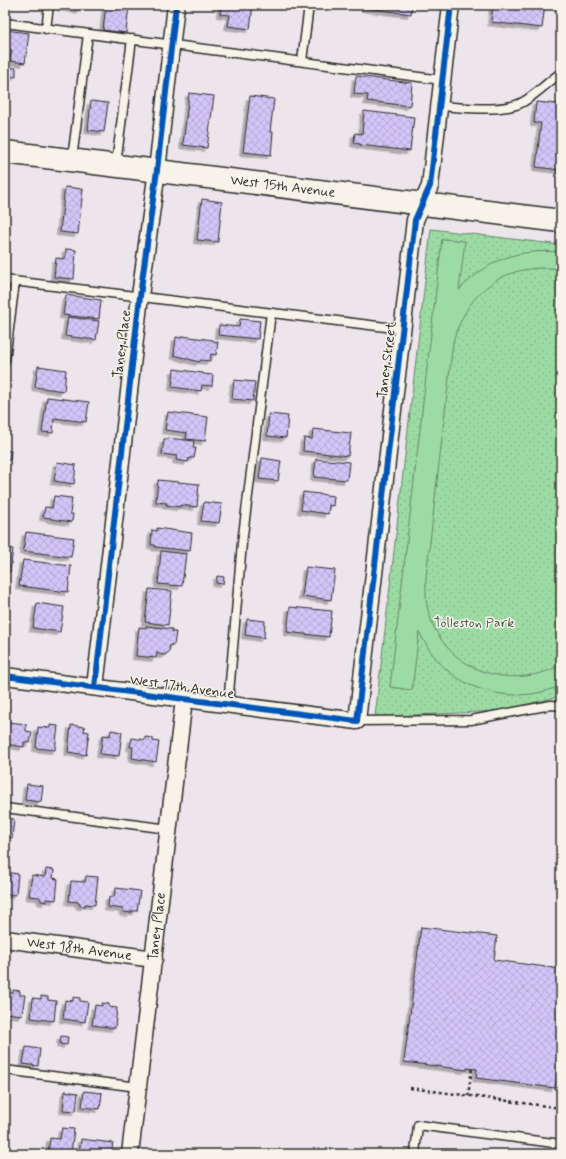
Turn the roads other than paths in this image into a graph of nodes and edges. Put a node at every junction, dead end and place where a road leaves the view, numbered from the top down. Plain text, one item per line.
1 (49, 5) edge
2 (176, 5) edge
3 (309, 5) edge
4 (451, 5) edge
5 (5, 23) edge
6 (46, 29) junction
7 (88, 34) junction
8 (132, 39) junction
9 (171, 44) junction
10 (302, 61) junction
11 (558, 75) dead end
12 (442, 80) junction
13 (439, 106) junction
14 (5, 152) edge
15 (72, 160) junction
16 (116, 165) junction
17 (156, 170) junction
18 (423, 203) junction
19 (561, 220) edge
20 (5, 280) edge
21 (15, 281) junction
22 (140, 296) junction
23 (271, 313) junction
24 (402, 329) junction
25 (5, 360) edge
26 (5, 676) edge
27 (95, 687) junction
28 (184, 699) junction
29 (228, 705) junction
30 (561, 706) edge
31 (357, 721) junction
32 (5, 808) edge
33 (169, 829) junction
34 (5, 939) edge
35 (154, 959) junction
36 (5, 1070) edge
37 (138, 1087) junction
38 (561, 1144) edge
39 (130, 1154) edge
40 (414, 1154) edge

1 - 6 lane
2 - 9 street, Taney Place
3 - 10 lane
4 - 12 street, Taney Street
5 - 6 lane
6 - 7 lane
7 - 8 lane
7 - 15 lane
8 - 9 lane
8 - 16 lane
9 - 10 lane
9 - 17 street, Taney Place
10 - 12 lane
11 - 13 lane
12 - 13 street, Taney Street
13 - 18 street, Taney Street
14 - 15 main road, West 15th Avenue
15 - 16 main road, West 15th Avenue
16 - 17 main road, West 15th Avenue
17 - 18 main road, West 15th Avenue
17 - 22 street, Taney Place
18 - 19 main road, West 15th Avenue
18 - 24 street, Taney Street
20 - 21 lane
21 - 22 lane
21 - 25 lane
22 - 23 lane
22 - 27 street, Taney Place
23 - 24 lane
23 - 29 lane
24 - 31 street, Taney Street
26 - 27 street, West 17th Avenue
27 - 28 street, West 17th Avenue
28 - 29 street, West 17th Avenue
28 - 33 street, Taney Place
29 - 31 street, West 17th Avenue
30 - 31 lane
32 - 33 lane
33 - 35 street, Taney Place
34 - 35 street, West 18th Avenue
35 - 37 street, Taney Place
36 - 37 lane
37 - 39 street, Taney Place
38 - 40 lane

